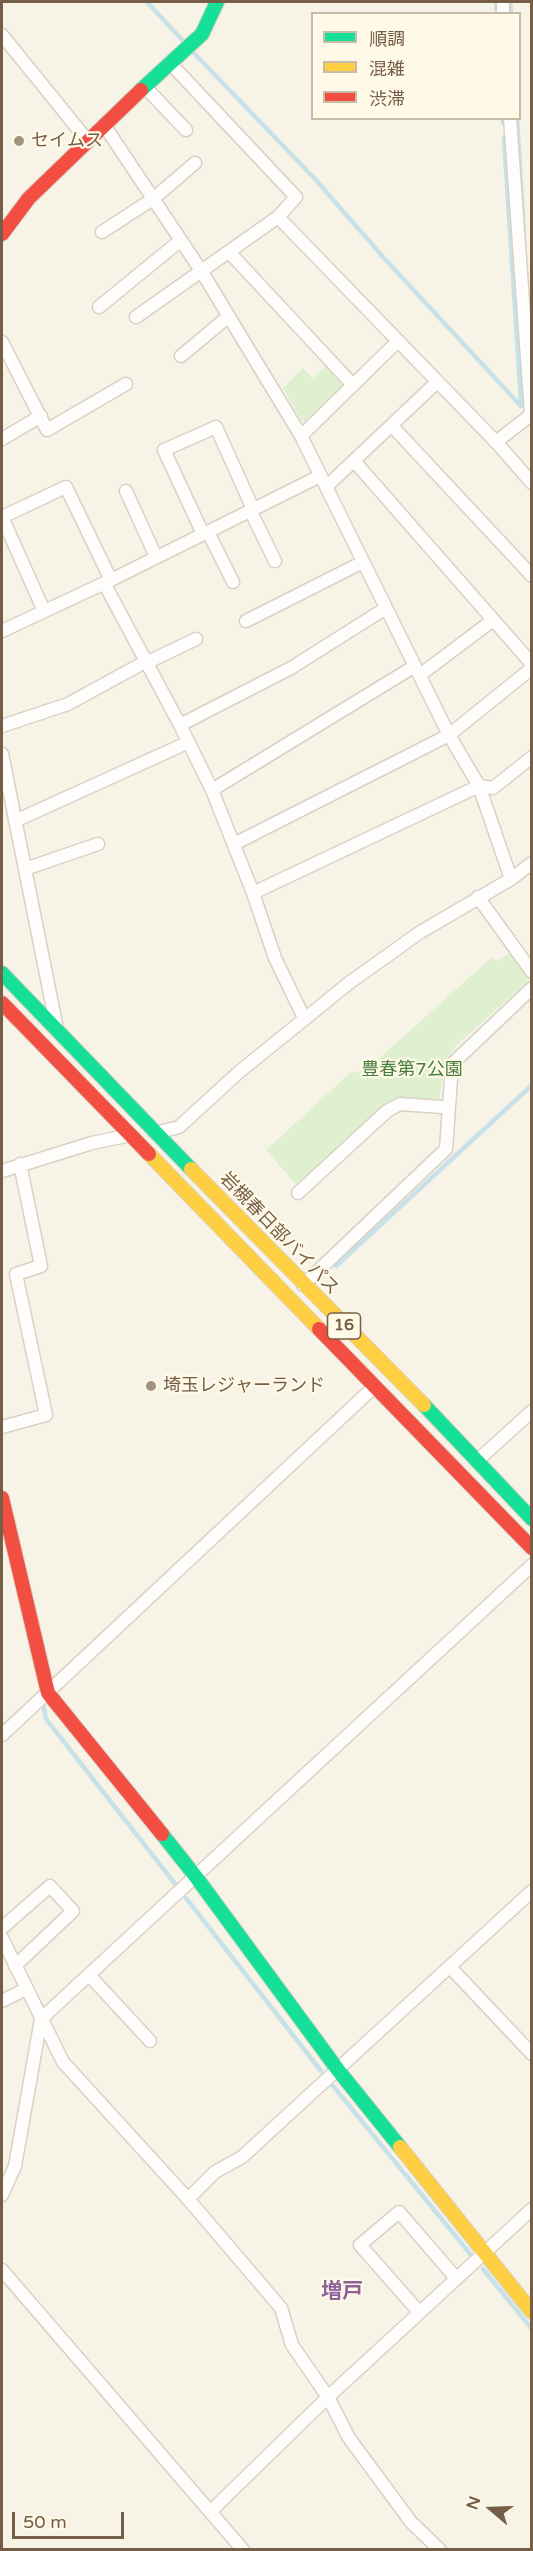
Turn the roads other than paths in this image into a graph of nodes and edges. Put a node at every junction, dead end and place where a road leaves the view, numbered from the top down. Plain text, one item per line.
1 (217, 2) edge
2 (2, 35) edge
3 (171, 63) junction
4 (145, 87) junction
5 (510, 120) edge
6 (104, 125) junction
7 (186, 130) dead end
8 (87, 140) junction
9 (195, 163) dead end
10 (153, 198) junction
11 (278, 217) junction
12 (3, 229) edge
13 (102, 232) dead end
14 (181, 240) junction
15 (229, 252) junction
16 (202, 272) junction
17 (99, 307) dead end
18 (229, 316) junction
19 (136, 317) dead end
20 (398, 341) junction
21 (2, 342) edge
22 (181, 356) dead end
23 (436, 383) junction
24 (126, 384) dead end
25 (353, 386) junction
26 (531, 414) edge
27 (41, 416) junction
28 (392, 426) junction
29 (302, 436) junction
30 (2, 440) edge
31 (496, 442) junction
32 (355, 462) junction
33 (320, 476) junction
34 (531, 483) edge
35 (326, 488) junction
36 (126, 491) dead end
37 (252, 510) junction
38 (205, 533) junction
39 (156, 557) junction
40 (274, 561) dead end
41 (363, 562) junction
42 (531, 576) edge
43 (107, 581) junction
44 (233, 582) dead end
45 (386, 608) junction
46 (44, 611) junction
47 (493, 620) junction
48 (246, 621) dead end
49 (2, 631) edge
50 (196, 639) dead end
51 (146, 662) junction
52 (531, 666) edge
53 (417, 671) junction
54 (180, 725) junction
55 (2, 726) edge
56 (449, 735) junction
57 (189, 742) junction
58 (2, 754) edge
59 (531, 757) edge
60 (479, 786) junction
61 (212, 790) junction
62 (15, 821) junction
63 (98, 844) dead end
64 (234, 844) junction
65 (531, 863) edge
66 (25, 869) junction
67 (511, 879) junction
68 (253, 893) junction
69 (478, 897) junction
70 (531, 972) edge
71 (2, 974) edge
72 (531, 988) edge
73 (2, 1003) edge
74 (304, 1018) junction
75 (57, 1031) junction
76 (442, 1107) dead end
77 (156, 1133) junction
78 (132, 1135) junction
79 (20, 1164) junction
80 (2, 1171) edge
81 (298, 1193) dead end
82 (303, 1285) junction
83 (375, 1386) junction
84 (531, 1411) edge
85 (2, 1427) edge
86 (478, 1460) junction
87 (2, 1498) edge
88 (531, 1519) edge
89 (531, 1548) edge
90 (531, 1565) edge
91 (48, 1694) junction
92 (2, 1735) edge
93 (196, 1877) junction
94 (531, 1891) edge
95 (2, 1928) edge
96 (3, 1946) edge
97 (15, 1966) junction
98 (450, 1967) junction
99 (89, 1975) junction
100 (26, 1989) junction
101 (2, 2001) edge
102 (41, 2019) junction
103 (150, 2041) dead end
104 (531, 2054) edge
105 (338, 2070) junction
106 (2, 2195) edge
107 (188, 2199) junction
108 (531, 2209) edge
109 (484, 2253) junction
110 (2, 2270) edge
111 (456, 2278) junction
112 (531, 2312) edge
113 (419, 2313) junction
114 (328, 2397) junction
115 (211, 2511) junction
116 (243, 2550) edge
117 (440, 2550) edge

1 - 3 main road
2 - 8 street
3 - 4 main road
3 - 11 street
4 - 6 main road
4 - 7 street
5 - 26 street
6 - 8 main road
6 - 10 street
8 - 12 main road
9 - 10 street
10 - 13 street
10 - 14 street
11 - 15 street
11 - 20 street
14 - 16 street
14 - 17 street
15 - 16 street
15 - 25 street
16 - 18 street
16 - 19 street
18 - 22 street
18 - 29 street
20 - 23 street
20 - 25 street
21 - 27 street
23 - 28 street
23 - 31 street
24 - 27 street
25 - 29 street
26 - 31 street
27 - 30 street
28 - 32 street
28 - 42 street
29 - 33 street
31 - 34 street
32 - 35 street
32 - 47 street
33 - 35 street
33 - 37 street
35 - 41 street
36 - 39 street
37 - 38 street
37 - 38 street
37 - 40 street
38 - 39 street
38 - 44 street
39 - 43 street
41 - 45 street
41 - 48 street
43 - 46 street
43 - 46 street
43 - 51 street
45 - 53 street
45 - 54 street
46 - 49 street
47 - 52 street
47 - 53 street
50 - 51 street
51 - 54 street
51 - 55 street
52 - 56 street
53 - 56 street
53 - 61 street
54 - 57 street
56 - 60 street
56 - 64 street
57 - 61 street
57 - 62 street
58 - 62 street
59 - 60 street
60 - 67 street
60 - 68 street
61 - 64 street
62 - 66 street
63 - 66 street
64 - 68 street
65 - 67 street
66 - 75 street
67 - 69 street
68 - 74 street
69 - 70 street
69 - 74 street
71 - 75 main road, 岩槻春日部バイパス / 16
72 - 82 street
73 - 78 main road, 岩槻春日部バイパス / 16
74 - 77 street
75 - 77 main road, 岩槻春日部バイパス / 16
76 - 81 street
77 - 78 street
77 - 82 main road, 岩槻春日部バイパス / 16
78 - 79 street
78 - 83 main road, 岩槻春日部バイパス / 16
79 - 80 street
79 - 85 street
82 - 86 main road, 岩槻春日部バイパス / 16
83 - 89 main road, 岩槻春日部バイパス / 16
83 - 91 street
84 - 86 street
86 - 88 main road, 岩槻春日部バイパス / 16
87 - 91 main road
90 - 93 street
91 - 92 street
91 - 93 main road
93 - 99 street
93 - 105 main road
94 - 98 street
95 - 97 street
96 - 97 street
97 - 100 street
98 - 104 street
98 - 105 street
99 - 102 street
99 - 103 street
100 - 101 street
100 - 102 street
102 - 106 street
102 - 107 street
105 - 107 street
105 - 109 main road
107 - 114 street
108 - 109 street
109 - 111 street
109 - 112 main road
110 - 115 street
111 - 113 street
111 - 113 street
113 - 114 street
114 - 115 street
114 - 117 street
115 - 116 street

